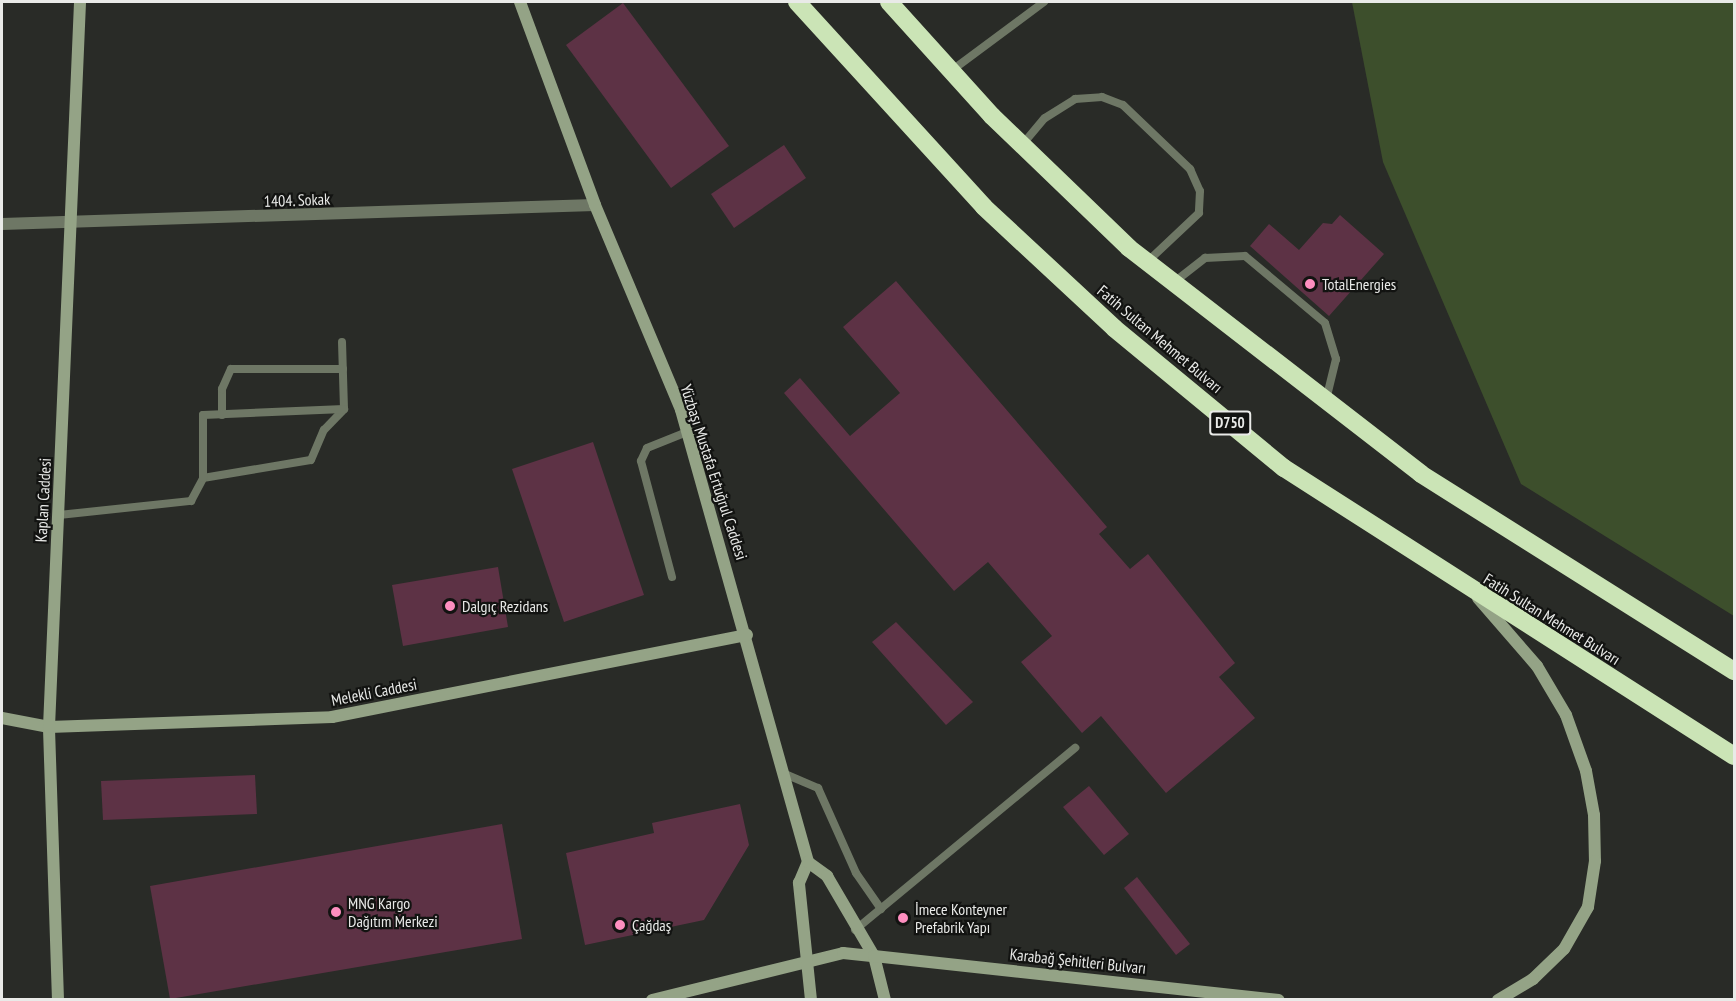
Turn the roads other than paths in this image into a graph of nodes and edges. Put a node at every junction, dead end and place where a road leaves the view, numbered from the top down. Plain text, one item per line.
1 (80, 2) edge
2 (519, 2) edge
3 (797, 2) edge
4 (889, 2) edge
5 (1044, 2) edge
6 (951, 71) junction
7 (1022, 144) junction
8 (595, 205) junction
9 (2, 224) edge
10 (72, 226) junction
11 (1147, 262) junction
12 (1173, 283) junction
13 (342, 342) dead end
14 (343, 369) junction
15 (1326, 400) junction
16 (344, 409) junction
17 (222, 415) junction
18 (687, 432) junction
19 (203, 478) junction
20 (59, 514) junction
21 (672, 577) dead end
22 (1475, 595) junction
23 (747, 635) junction
24 (1734, 671) edge
25 (2, 718) edge
26 (49, 727) junction
27 (1075, 748) dead end
28 (1734, 756) edge
29 (785, 774) junction
30 (808, 862) junction
31 (881, 909) junction
32 (855, 931) junction
33 (874, 956) junction
34 (810, 964) junction
35 (58, 999) edge
36 (652, 999) edge
37 (811, 999) edge
38 (885, 999) edge
39 (1279, 999) edge
40 (1498, 999) edge

1 - 10 street, Kaplan Caddesi
2 - 8 street, Yüzbaşı Mustafa Ertuğrul Caddesi
3 - 22 highway, Fatih Sultan Mehmet Bulvarı / D750
4 - 6 highway
5 - 6 lane
6 - 7 highway
7 - 11 highway
7 - 11 lane
8 - 10 street, 1404. Sokak
8 - 18 street, Yüzbaşı Mustafa Ertuğrul Caddesi
9 - 10 street, 1404. Sokak
10 - 20 street, Kaplan Caddesi
11 - 12 highway
12 - 15 highway
12 - 15 lane
13 - 14 lane
14 - 16 lane
14 - 17 lane
15 - 24 highway
16 - 17 lane
16 - 19 lane
17 - 19 lane
18 - 21 lane
18 - 23 street, Yüzbaşı Mustafa Ertuğrul Caddesi
19 - 20 lane
20 - 26 street, Kaplan Caddesi
22 - 28 highway, Fatih Sultan Mehmet Bulvarı / D750
22 - 40 street
23 - 26 street, Melekli Caddesi
23 - 29 street, Yüzbaşı Mustafa Ertuğrul Caddesi
25 - 26 street, Melekli Caddesi
26 - 35 street, Kaplan Caddesi
27 - 31 lane
29 - 30 street, Yüzbaşı Mustafa Ertuğrul Caddesi
29 - 31 lane
30 - 32 street
30 - 34 street
31 - 32 lane
32 - 33 street
33 - 34 street, Karabağ Şehitleri Bulvarı
33 - 38 street
33 - 39 street, Karabağ Şehitleri Bulvarı
34 - 36 street, Karabağ Şehitleri Bulvarı
34 - 37 street

